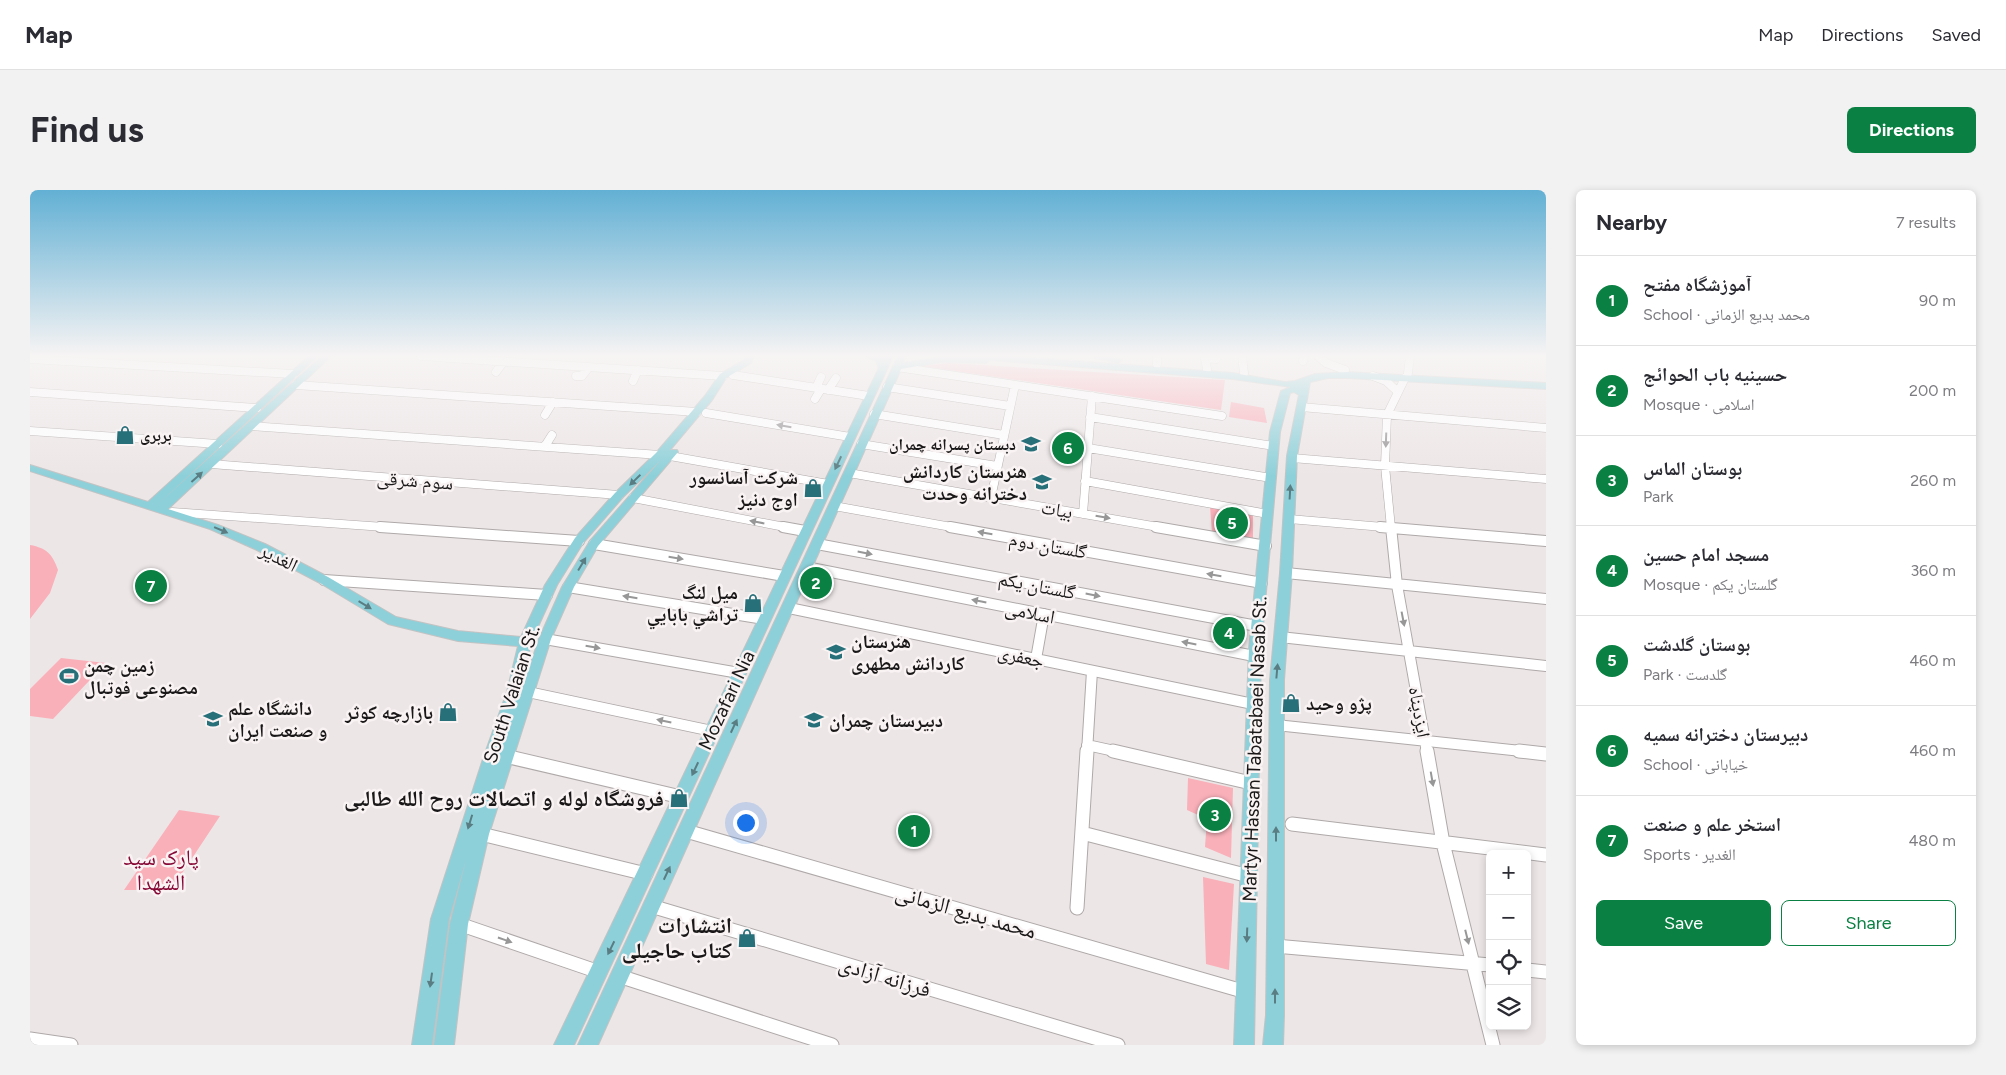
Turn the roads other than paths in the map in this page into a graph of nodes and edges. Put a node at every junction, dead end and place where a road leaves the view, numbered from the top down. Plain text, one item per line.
1 (85, 396) edge
2 (270, 396) edge
3 (284, 396) edge
4 (461, 396) edge
5 (713, 396) edge
6 (818, 396) edge
7 (870, 396) edge
8 (883, 396) edge
9 (945, 396) edge
10 (1012, 396) edge
11 (1092, 396) joint
12 (1280, 396) edge
13 (1303, 396) edge
14 (1311, 396) edge
15 (1396, 396) edge
16 (1283, 398) joint
17 (816, 399) dead end
18 (553, 402) junction
19 (1010, 406) junction
20 (257, 408) junction
21 (702, 412) junction
22 (874, 414) junction
23 (1472, 414) dead end
24 (545, 415) dead end
25 (1387, 415) junction
26 (1222, 416) dead end
27 (1090, 417) junction
28 (1481, 423) junction
29 (252, 426) junction
30 (1546, 428) edge
31 (30, 431) edge
32 (552, 435) dead end
33 (1004, 435) junction
34 (856, 441) junction
35 (218, 444) junction
36 (545, 446) junction
37 (1274, 446) junction
38 (1088, 448) junction
39 (665, 455) junction
40 (1292, 458) junction
41 (211, 464) junction
42 (997, 466) junction
43 (1385, 466) junction
44 (30, 468) edge
45 (848, 473) junction
46 (1271, 478) junction
47 (1546, 478) edge
48 (1085, 481) junction
49 (828, 484) junction
50 (619, 495) junction
51 (633, 498) junction
52 (991, 498) junction
53 (834, 506) junction
54 (160, 509) junction
55 (1082, 514) junction
56 (1268, 514) junction
57 (1289, 518) junction
58 (1391, 528) junction
59 (805, 532) junction
60 (579, 541) junction
61 (1546, 541) edge
62 (594, 544) junction
63 (817, 544) junction
64 (1266, 546) junction
65 (806, 567) junction
66 (1286, 573) junction
67 (784, 576) junction
68 (324, 580) junction
69 (1262, 584) junction
70 (1397, 584) junction
71 (568, 587) junction
72 (547, 595) junction
73 (1546, 598) edge
74 (772, 602) junction
75 (789, 608) junction
76 (1044, 614) junction
77 (764, 619) junction
78 (1257, 626) junction
79 (1280, 637) junction
80 (526, 639) junction
81 (545, 639) junction
82 (1409, 651) junction
83 (1254, 656) junction
84 (1036, 659) junction
85 (1546, 666) edge
86 (1092, 671) junction
87 (739, 672) junction
88 (528, 692) junction
89 (1253, 704) junction
90 (1276, 725) junction
91 (712, 731) junction
92 (1425, 742) junction
93 (1087, 745) junction
94 (1546, 754) edge
95 (505, 756) junction
96 (1251, 783) junction
97 (681, 797) junction
98 (1292, 824) dead end
99 (686, 832) junction
100 (1082, 833) junction
101 (481, 834) junction
102 (1443, 843) junction
103 (1546, 855) edge
104 (646, 874) junction
105 (1249, 876) junction
106 (652, 906) junction
107 (1077, 908) dead end
108 (440, 919) junction
109 (459, 924) junction
110 (1275, 946) junction
111 (1473, 963) junction
112 (1486, 965) edge
113 (1531, 970) edge
114 (599, 972) junction
115 (1546, 972) edge
116 (619, 976) junction
117 (1246, 992) junction
118 (30, 1039) edge
119 (72, 1045) edge
120 (422, 1045) edge
121 (444, 1045) edge
122 (564, 1045) edge
123 (588, 1045) edge
124 (832, 1045) edge
125 (1118, 1045) edge
126 (1244, 1045) edge
127 (1273, 1045) edge
128 (1493, 1045) edge

1 - 20 street
2 - 20 main road
3 - 29 main road
4 - 18 street
5 - 21 main road, South Valaian St.
6 - 17 street
7 - 34 main road, Mozafari Nia
8 - 22 main road, Mozafari Nia
9 - 19 street
10 - 19 street
11 - 26 street
11 - 27 street
12 - 16 main road
13 - 40 main road, Martyr Hassan Tabatabaei Nasab St.
14 - 25 street
15 - 25 street, ایزدپناه
16 - 37 main road, Martyr Hassan Tabatabaei Nasab St.
18 - 21 street
18 - 24 street
19 - 33 street
20 - 35 main road
34 -> 21 street
21 - 39 main road, South Valaian St.
22 - 33 street
22 - 34 main road, Mozafari Nia
23 - 28 street
25 - 28 street
25 -> 43 street, ایزدپناه
27 - 37 street
27 - 38 street
28 - 30 street
29 - 36 street
29 - 41 main road
31 - 35 street
32 - 36 street
33 - 42 street
34 - 42 street
34 - 45 main road, Mozafari Nia
34 -> 49 main road, Mozafari Nia
35 - 54 main road
36 - 39 street
37 - 46 main road, Martyr Hassan Tabatabaei Nasab St.
38 - 46 street
38 - 48 street
39 - 49 street
39 -> 50 main road, South Valaian St.
39 - 51 main road, South Valaian St.
40 - 43 street
57 -> 40 main road, Martyr Hassan Tabatabaei Nasab St.
41 - 50 street, سوم شرقی
54 -> 41 main road
42 - 52 street
43 - 47 street
43 - 58 street, ایزدپناه
44 - 54 main road, الغدیر
45 - 52 street, بیات
45 - 53 main road, Mozafari Nia
46 - 56 main road, Martyr Hassan Tabatabaei Nasab St.
48 - 55 street
48 - 56 street
49 - 59 main road, Mozafari Nia
50 - 51 main road
50 - 60 main road, South Valaian St.
59 -> 51 street
51 - 62 main road, South Valaian St.
52 - 55 street, بیات
53 - 63 main road, Mozafari Nia
69 -> 53 street, گلستان دوم
54 - 60 street
54 -> 68 main road, الغدیر
55 -> 64 street, بیات
56 - 64 main road, Martyr Hassan Tabatabaei Nasab St.
57 - 58 street
57 - 66 main road, Martyr Hassan Tabatabaei Nasab St.
58 - 61 street
58 - 70 street, ایزدپناه
59 - 67 main road, Mozafari Nia
60 - 72 main road, South Valaian St.
62 -> 67 street
71 -> 62 main road, South Valaian St.
63 - 65 main road, Mozafari Nia
63 -> 78 street, گلستان یکم
64 - 69 main road, Martyr Hassan Tabatabaei Nasab St.
65 - 75 main road, Mozafari Nia
76 -> 65 street, اسلامی
66 - 70 street
66 - 79 main road, Martyr Hassan Tabatabaei Nasab St.
67 - 74 main road, Mozafari Nia
68 - 72 street
68 -> 80 main road, الغدیر
69 - 78 main road, Martyr Hassan Tabatabaei Nasab St.
70 - 73 street
70 -> 82 street, ایزدپناه
77 -> 71 street
71 - 81 main road, South Valaian St.
72 - 80 main road, South Valaian St.
74 - 75 main road
74 - 77 main road, Mozafari Nia
75 - 84 street, جعفری
99 -> 75 main road, Mozafari Nia
83 -> 76 street, اسلامی
76 - 84 street
77 - 87 main road, Mozafari Nia
78 - 83 main road, Martyr Hassan Tabatabaei Nasab St.
79 - 82 street
90 -> 79 main road, Martyr Hassan Tabatabaei Nasab St.
80 - 81 main road, الغدیر
80 -> 108 main road, South Valaian St.
81 -> 87 street
81 - 88 main road, South Valaian St.
82 - 85 street
82 - 92 street, ایزدپناه
83 - 89 main road, Martyr Hassan Tabatabaei Nasab St.
84 - 86 street, جعفری
86 - 89 street, جعفری
86 - 93 street
87 - 91 main road, Mozafari Nia
91 -> 88 street
88 - 95 main road, South Valaian St.
89 - 96 main road, Martyr Hassan Tabatabaei Nasab St.
90 - 92 street
110 -> 90 main road, Martyr Hassan Tabatabaei Nasab St.
91 -> 97 main road, Mozafari Nia
92 - 94 street
92 -> 102 street, ایزدپناه
93 - 96 street
93 - 100 street
95 - 97 street
95 - 101 main road, South Valaian St.
96 - 105 main road, Martyr Hassan Tabatabaei Nasab St.
97 - 104 main road, Mozafari Nia
98 - 102 street
106 -> 99 main road, Mozafari Nia
99 - 117 street, محمد بدیع الزمانی
100 - 105 street
100 - 107 street
101 - 104 street
101 - 109 main road, South Valaian St.
102 - 103 street
102 -> 111 street, ایزدپناه
104 -> 114 main road, Mozafari Nia
105 -> 117 main road, Martyr Hassan Tabatabaei Nasab St.
106 - 116 main road, Mozafari Nia
106 - 125 street, فرزانه آزادی
108 - 109 main road
108 -> 120 main road, South Valaian St.
109 -> 114 street
109 - 121 main road, South Valaian St.
110 - 111 street
127 -> 110 main road, Martyr Hassan Tabatabaei Nasab St.
111 - 112 street
111 - 128 street, ایزدپناه
113 - 115 street
114 - 122 main road, Mozafari Nia
116 - 123 main road, Mozafari Nia
116 - 124 street
117 - 126 main road, Martyr Hassan Tabatabaei Nasab St.
118 - 119 street

